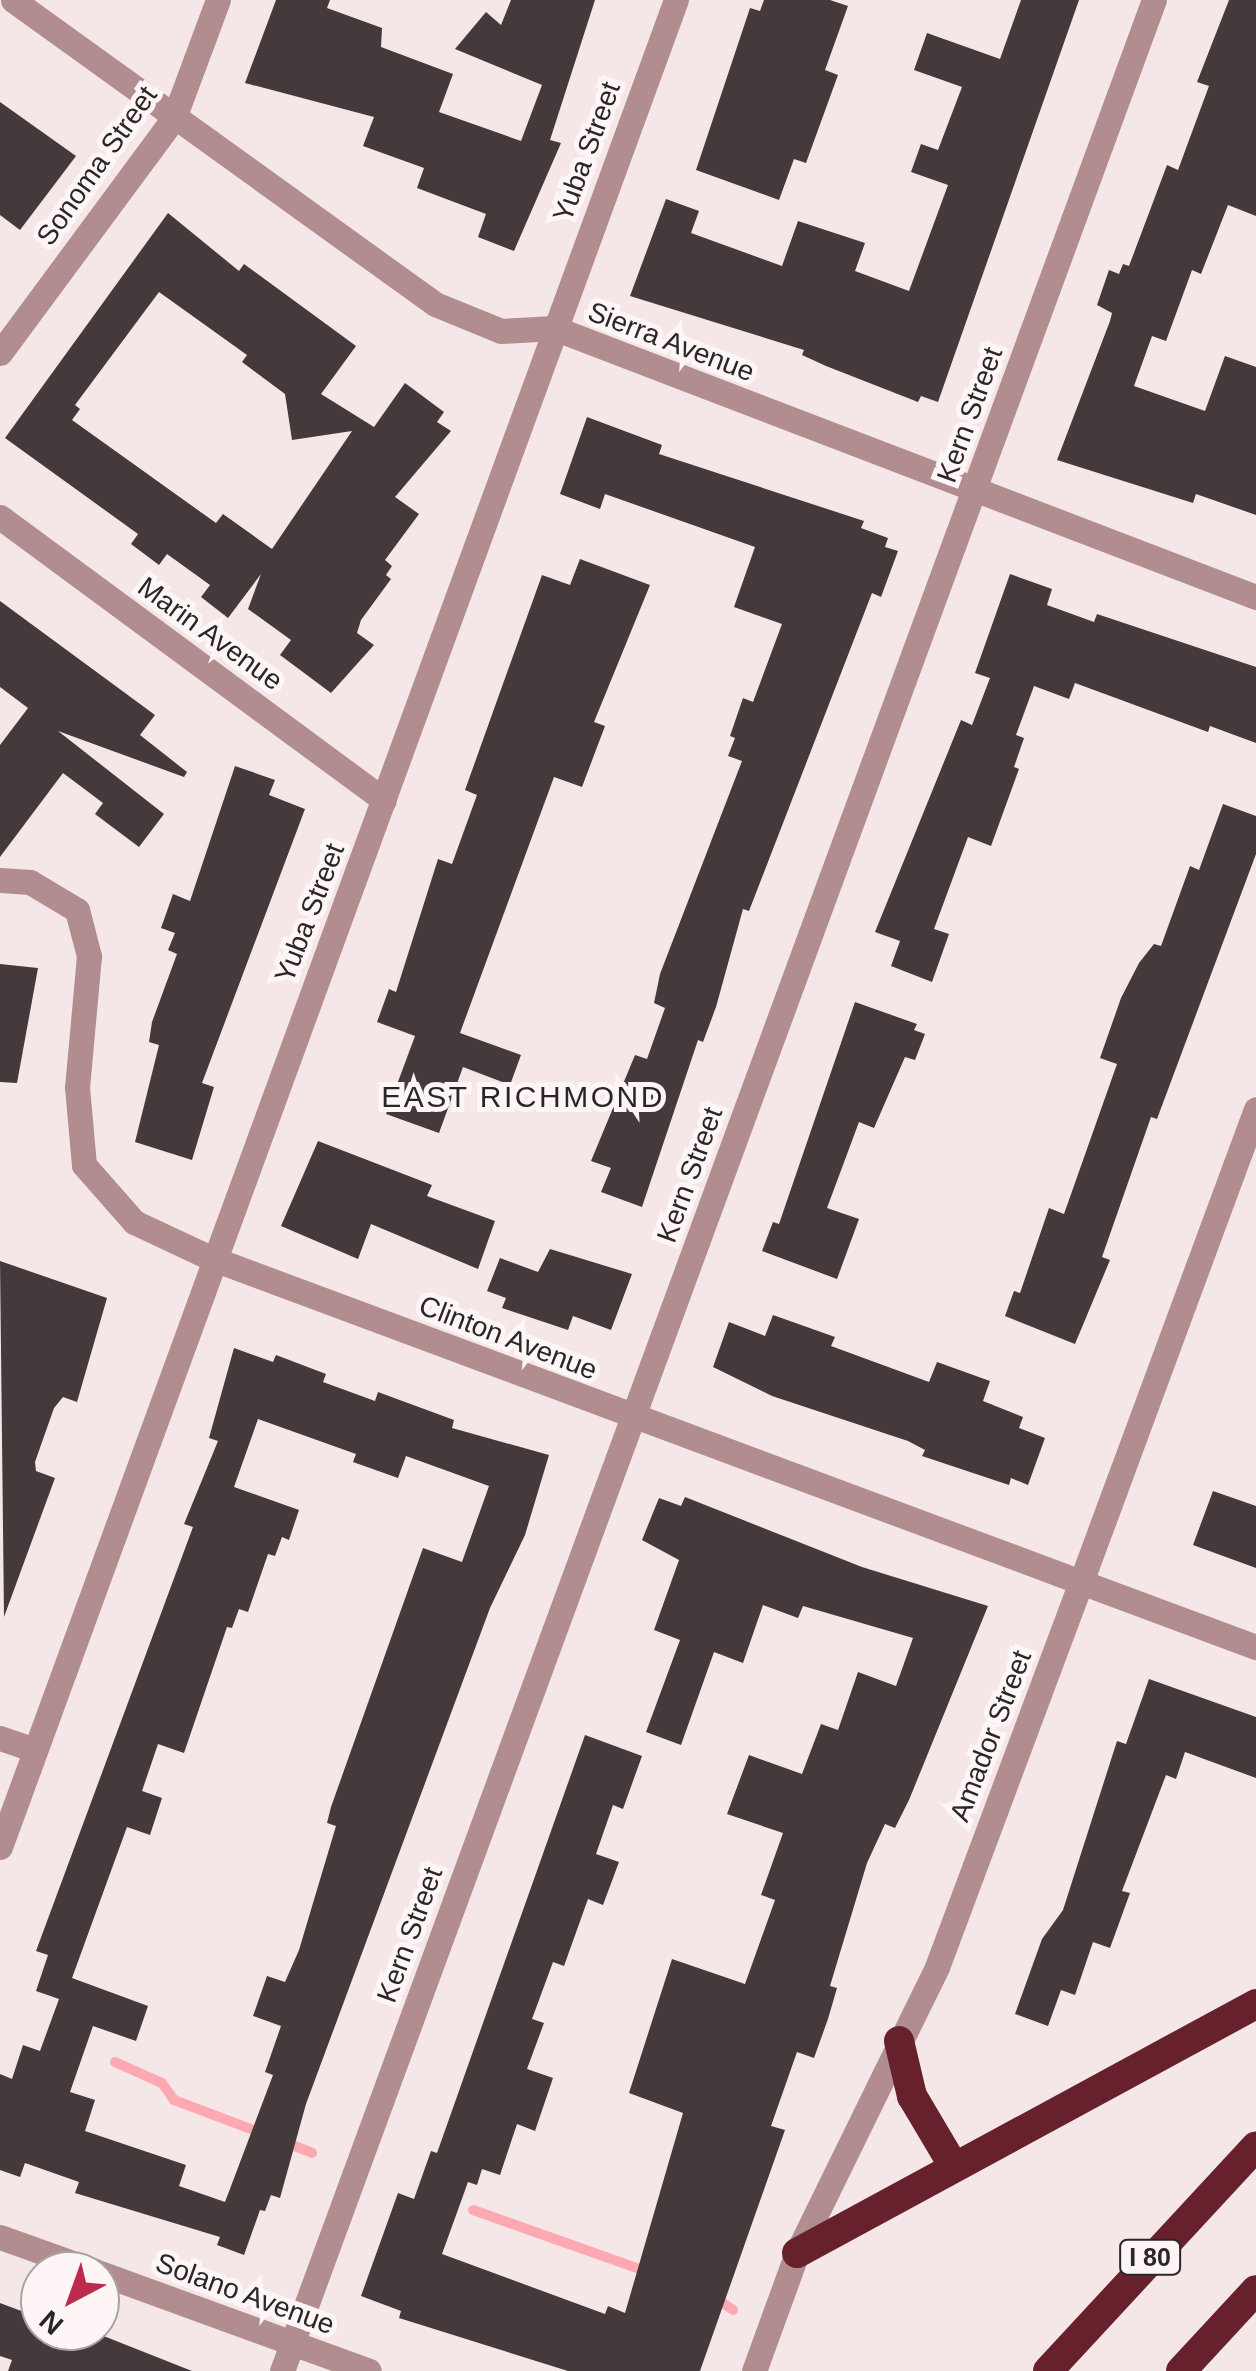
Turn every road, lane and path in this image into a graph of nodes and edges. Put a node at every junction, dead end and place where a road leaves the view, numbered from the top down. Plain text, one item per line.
1 (13, 0) edge
2 (218, 0) edge
3 (676, 0) edge
4 (1154, 0) edge
5 (174, 118) junction
6 (554, 328) junction
7 (0, 353) edge
8 (973, 493) junction
9 (0, 518) edge
10 (1256, 597) edge
11 (384, 800) junction
12 (0, 880) edge
13 (1256, 1109) edge
14 (211, 1258) junction
15 (633, 1418) junction
16 (1081, 1582) junction
17 (1256, 1647) edge
18 (0, 1738) edge
19 (35, 1750) junction
20 (0, 1846) edge
21 (1256, 2004) edge
22 (899, 2041) junction
23 (1256, 2146) edge
24 (953, 2165) junction
25 (0, 2236) edge
26 (40, 2251) edge
27 (797, 2253) junction
28 (120, 2280) edge
29 (1256, 2290) edge
30 (292, 2343) junction
31 (282, 2371) edge
32 (369, 2371) edge
33 (754, 2371) edge
34 (1048, 2371) edge
35 (1181, 2371) edge

1 - 5 street, Sierra Avenue
2 - 5 street, Sonoma Street
3 - 6 street, Yuba Street
4 - 8 street, Kern Street
5 - 6 street, Sierra Avenue
5 - 7 street, Sonoma Street
6 - 8 street, Sierra Avenue
6 - 11 street, Yuba Street
8 - 10 street, Sierra Avenue
8 - 15 street, Kern Street
9 - 11 street, Marin Avenue
11 - 14 street, Yuba Street
12 - 14 street, Clinton Avenue
13 - 16 street, Amador Street
14 - 15 street, Clinton Avenue
14 - 19 street, Yuba Street
15 - 16 street, Clinton Avenue
15 - 30 street, Kern Street
16 - 17 street, Clinton Avenue
16 - 22 street, Amador Street
18 - 19 street
19 - 20 street, Yuba Street
21 - 24 highway
22 - 24 highway
22 - 27 street, Amador Street
23 - 34 highway, I 80
24 - 27 highway
25 - 26 street, Solano Avenue
27 - 33 street, Amador Street
28 - 30 street, Solano Avenue
29 - 35 highway
30 - 31 street, Kern Street
30 - 32 street, Solano Avenue

